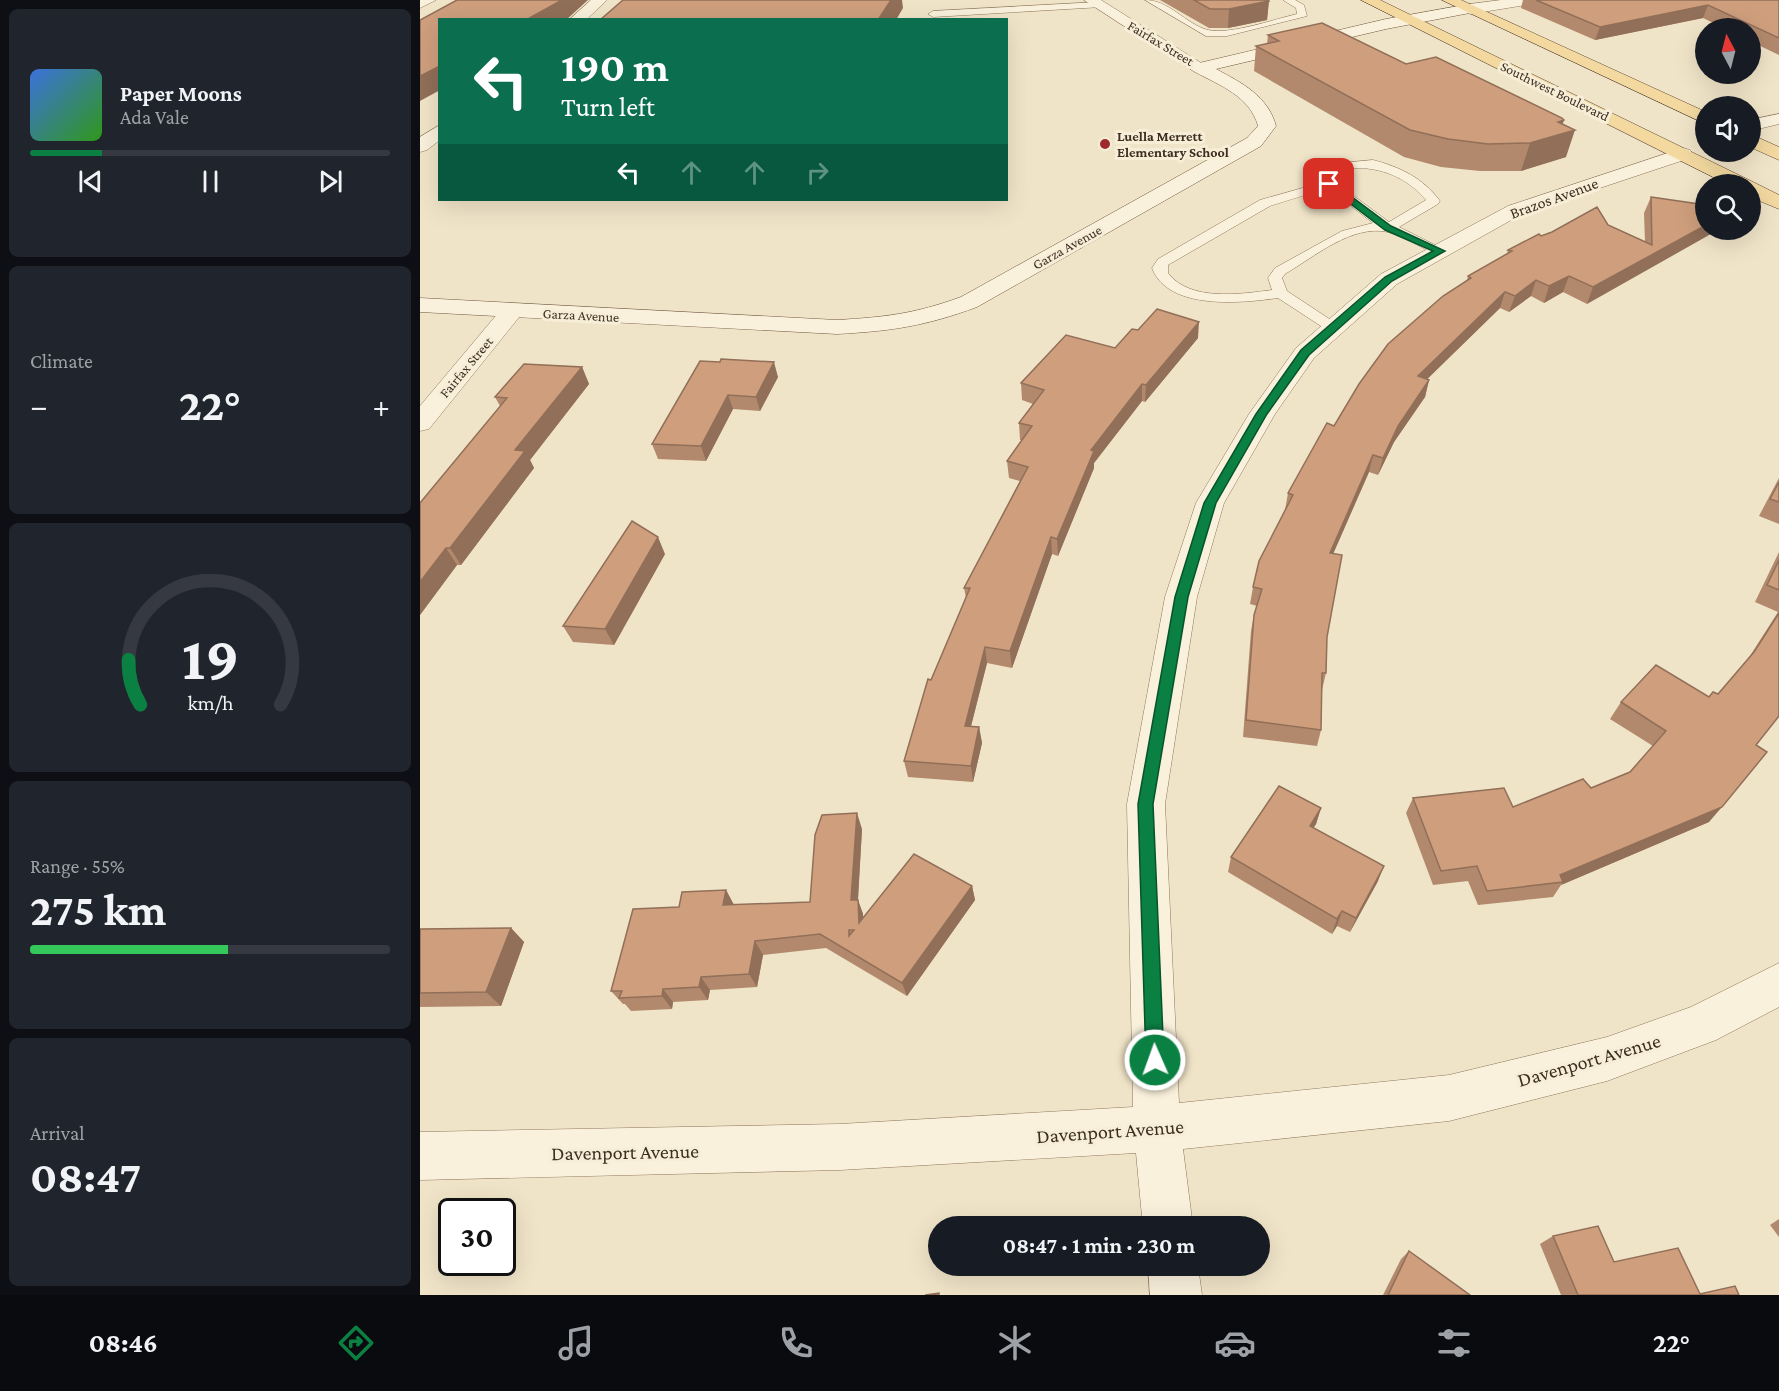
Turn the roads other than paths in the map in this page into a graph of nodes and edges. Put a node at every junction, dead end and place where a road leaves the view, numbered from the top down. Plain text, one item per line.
1 (429, 0) edge
2 (600, 0) edge
3 (934, 0) edge
4 (1150, 0) edge
5 (1288, 0) edge
6 (1368, 0) edge
7 (1449, 0) edge
8 (1532, 0) edge
9 (1095, 3) edge
10 (420, 4) edge
11 (1470, 9) junction
12 (932, 17) edge
13 (578, 18) edge
14 (1410, 20) junction
15 (1201, 68) junction
16 (1695, 114) edge
17 (1779, 119) edge
18 (1761, 123) edge
19 (1761, 145) edge
20 (1683, 154) junction
21 (1779, 154) edge
22 (1722, 174) edge
23 (1329, 184) junction
24 (1761, 194) edge
25 (1779, 203) edge
26 (1388, 228) junction
27 (1440, 251) junction
28 (1281, 293) junction
29 (420, 305) edge
30 (512, 311) junction
31 (1332, 327) junction
32 (420, 423) edge
33 (1779, 984) edge
34 (1157, 1129) junction
35 (420, 1156) edge
36 (1167, 1216) edge
37 (1174, 1276) edge
38 (1176, 1295) edge

1 - 10 street
2 - 13 street
3 - 12 lane
4 - 5 lane
6 - 14 main road, Southwest Boulevard
7 - 11 main road
8 - 11 street
9 - 12 lane
9 - 15 street, Fairfax Street
11 - 14 street
11 - 16 main road
14 - 15 street
14 - 20 main road, Southwest Boulevard
15 - 30 street, Garza Avenue
17 - 18 street
19 - 21 main road
20 - 22 main road, Southwest Boulevard
20 - 27 street, Brazos Avenue
23 - 26 lane
23 - 26 lane
23 - 28 lane
24 - 25 main road
26 - 27 lane
26 - 28 lane
27 - 31 street, Brazos Avenue
28 - 31 lane
29 - 30 street, Garza Avenue
30 - 32 street, Fairfax Street
31 - 34 street, Brazos Avenue
33 - 34 street, Davenport Avenue
34 - 35 street, Davenport Avenue
34 - 36 street, Brazos Avenue
37 - 38 street

